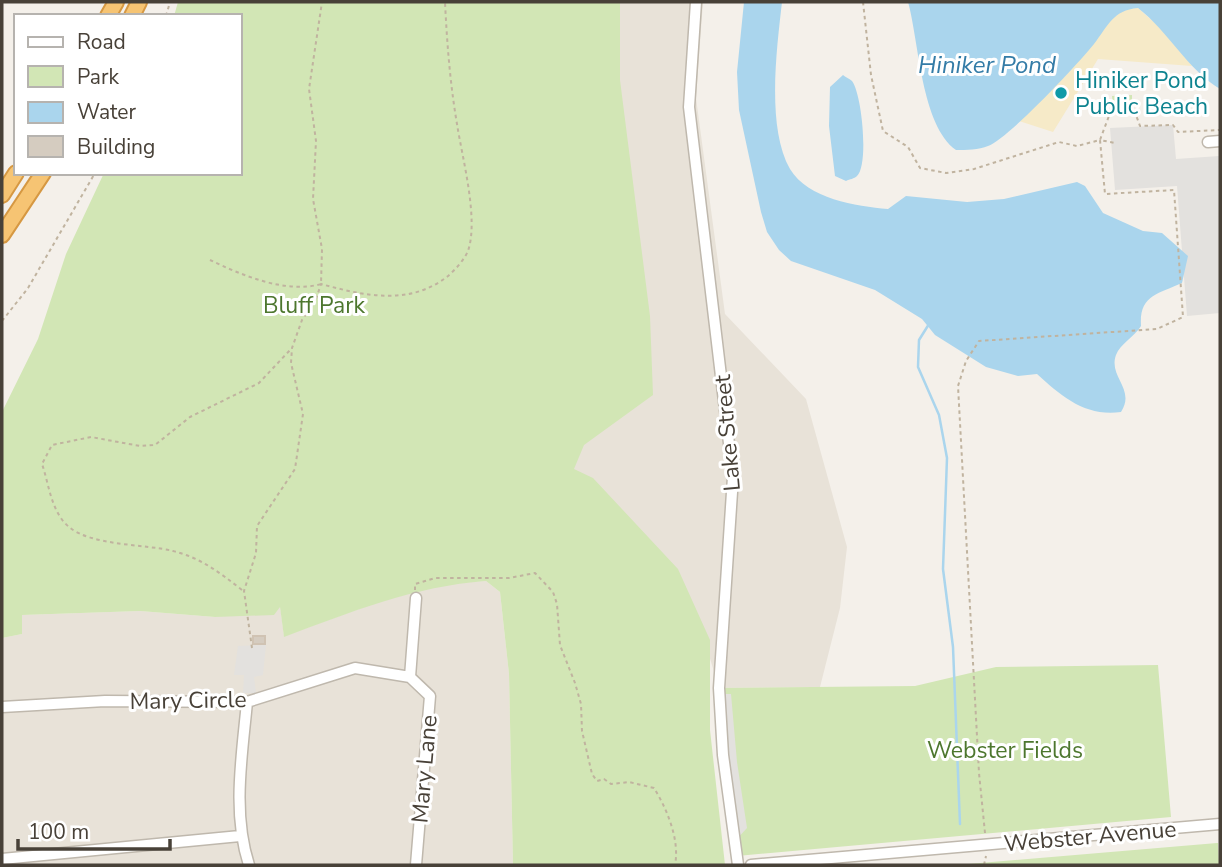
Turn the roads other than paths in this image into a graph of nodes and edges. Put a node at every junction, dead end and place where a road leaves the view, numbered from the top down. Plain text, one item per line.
1 (696, 2) edge
2 (1220, 141) edge
3 (1208, 142) dead end
4 (15, 175) edge
5 (42, 175) edge
6 (2, 195) edge
7 (2, 235) edge
8 (416, 597) road end
9 (410, 677) junction
10 (247, 702) junction
11 (2, 707) edge
12 (1220, 824) edge
13 (240, 836) junction
14 (2, 859) edge
15 (249, 865) edge
16 (416, 865) edge
17 (738, 865) edge
18 (751, 865) edge

1 - 17 street, Lake Street
2 - 3 street
4 - 6 highway
5 - 7 highway
8 - 9 street
9 - 10 street, Mary Circle
9 - 16 street, Mary Lane
10 - 11 street, Mary Circle
10 - 13 street
12 - 18 street, Webster Avenue
13 - 14 street
13 - 15 street

